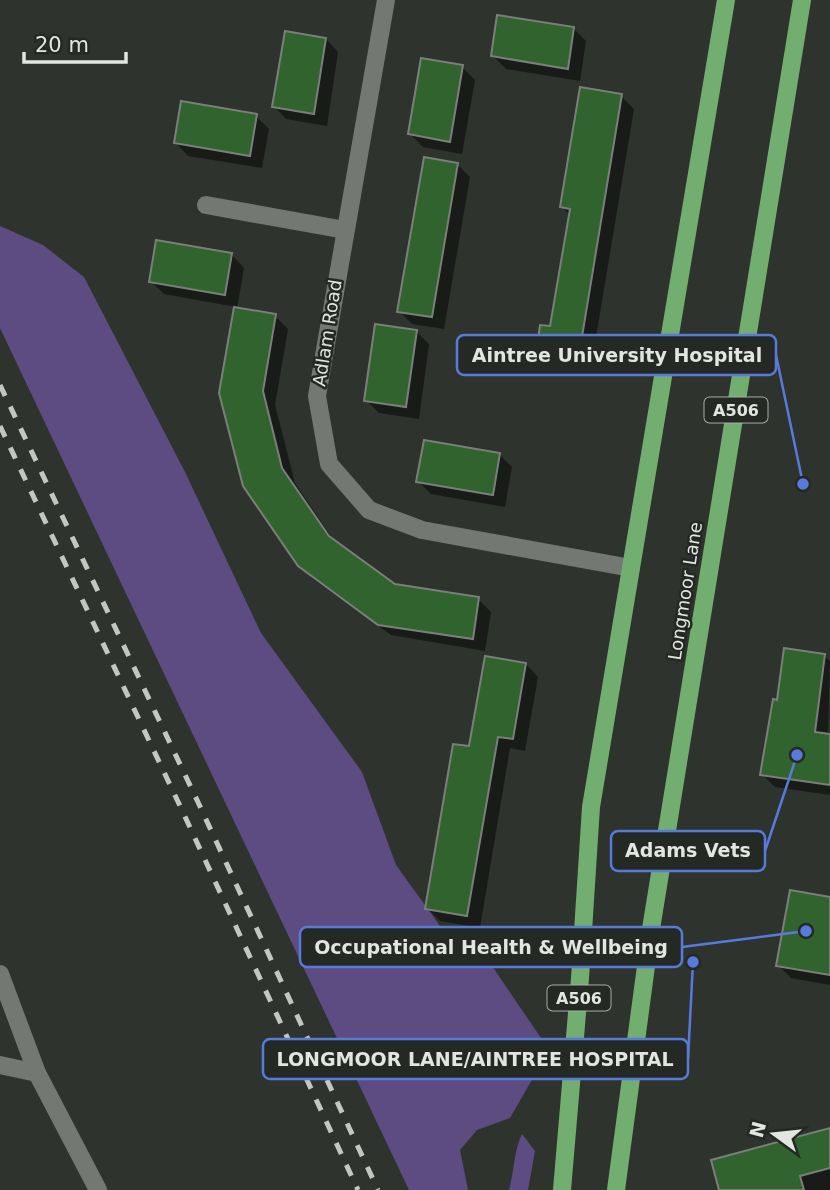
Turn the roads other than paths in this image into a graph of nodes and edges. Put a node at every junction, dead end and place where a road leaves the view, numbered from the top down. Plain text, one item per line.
1 (386, 0) edge
2 (802, 0) edge
3 (722, 1) edge
4 (206, 205) dead end
5 (345, 230) junction
6 (631, 568) junction
7 (0, 974) edge
8 (0, 1065) edge
9 (37, 1073) junction
10 (98, 1190) edge
11 (562, 1190) edge
12 (616, 1190) edge

1 - 5 street, Adlam Road
2 - 12 main road, Longmoor Lane / A506
3 - 6 main road, A506
4 - 5 street
5 - 6 street, Adlam Road
6 - 11 main road, A506
7 - 9 street
8 - 9 street
9 - 10 street

